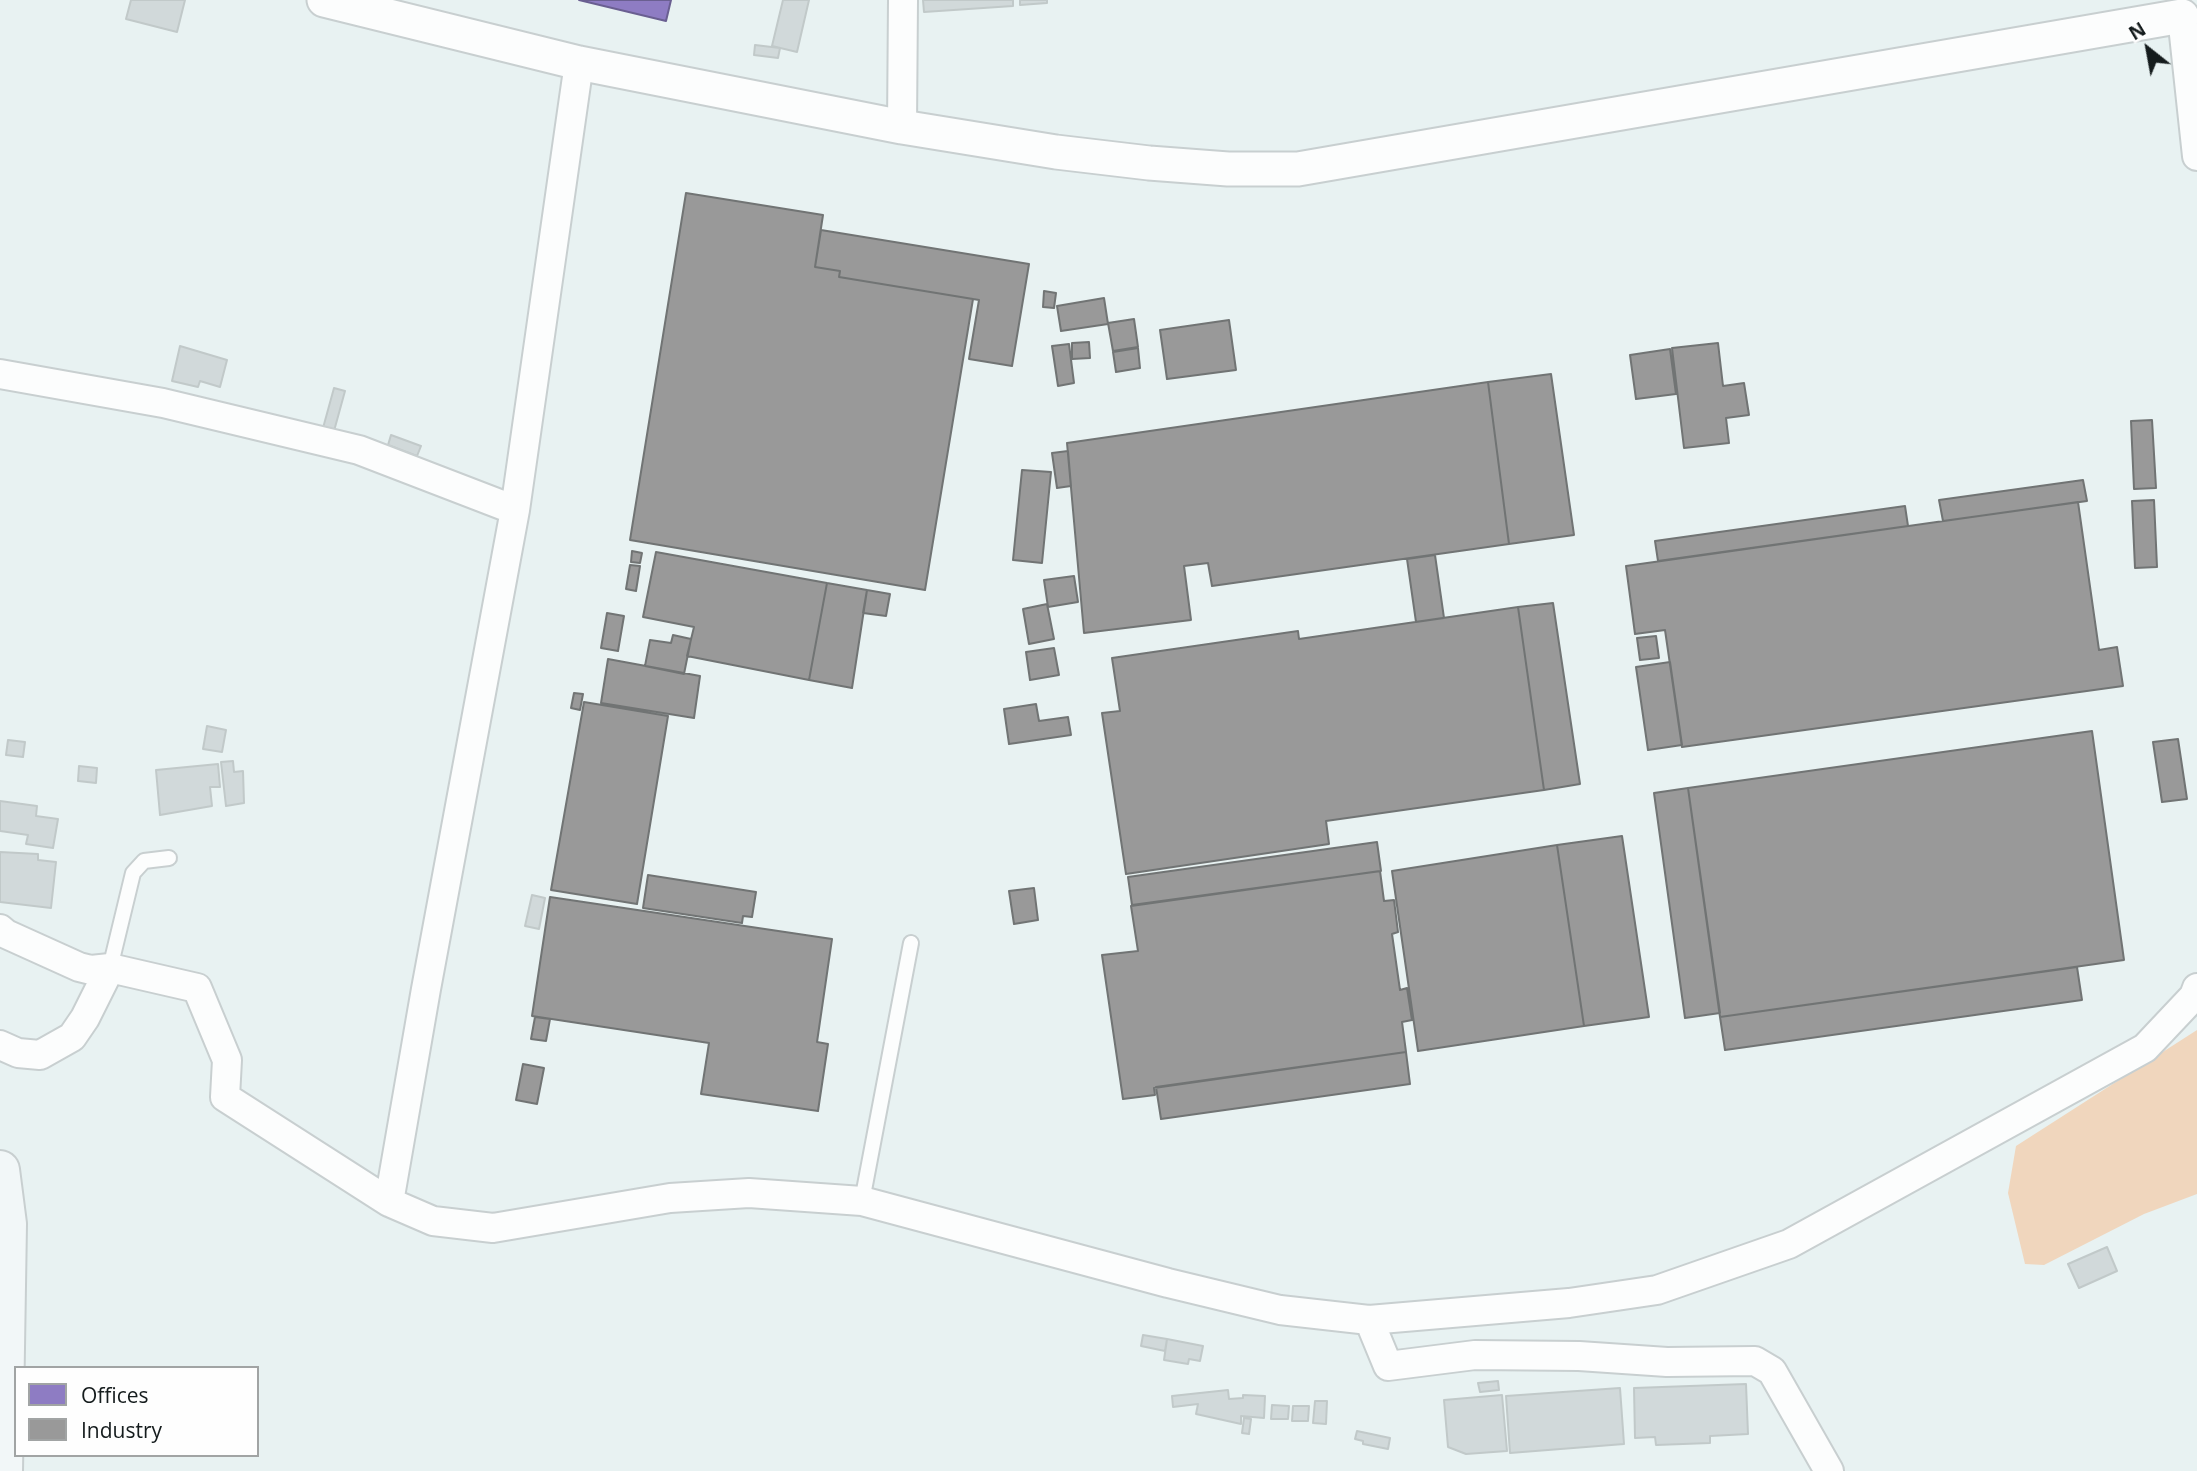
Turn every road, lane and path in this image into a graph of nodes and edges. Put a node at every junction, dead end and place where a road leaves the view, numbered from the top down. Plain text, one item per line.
1 (324, 0) edge
2 (903, 0) edge
3 (2182, 16) joint
4 (579, 63) junction
5 (902, 127) junction
6 (2197, 156) edge
7 (0, 374) edge
8 (515, 510) junction
9 (169, 858) dead end
10 (0, 929) edge
11 (911, 943) dead end
12 (110, 968) junction
13 (2197, 988) edge
14 (0, 1045) edge
15 (0, 1170) edge
16 (862, 1200) junction
17 (389, 1202) junction
18 (1369, 1320) junction
19 (3, 1339) edge
20 (3, 1471) edge
21 (1829, 1471) edge

1 - 4 street
2 - 5 street
3 - 5 street
3 - 6 street
4 - 5 street
4 - 8 street
7 - 8 street
8 - 17 street
9 - 12 lane
10 - 12 street
11 - 16 lane
12 - 14 street
12 - 17 street
13 - 18 street
15 - 19 main road
16 - 17 street
16 - 18 street
18 - 21 street
19 - 20 main road

